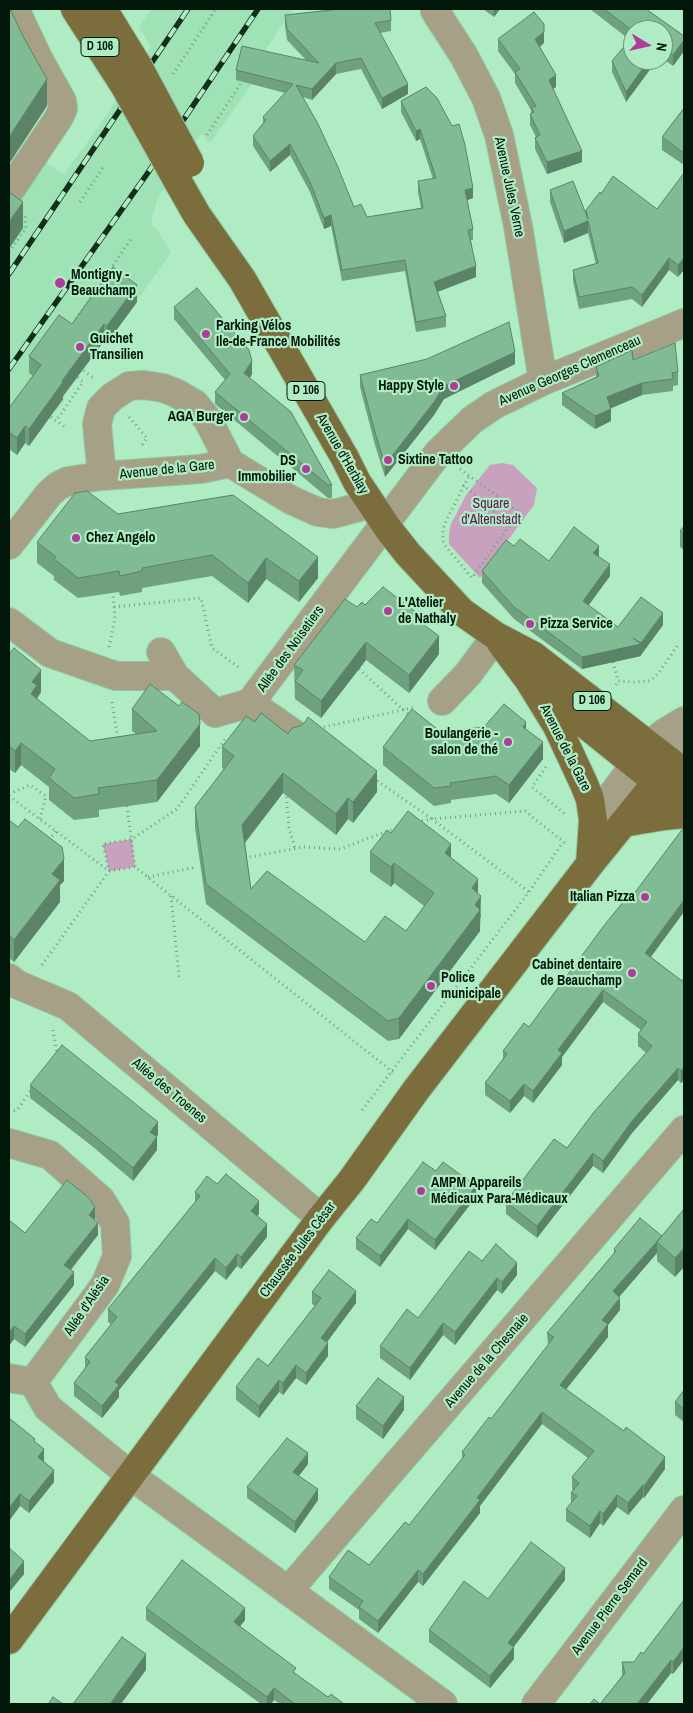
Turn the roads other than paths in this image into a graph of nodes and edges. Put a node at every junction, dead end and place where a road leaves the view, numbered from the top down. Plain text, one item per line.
1 (15, 9) edge
2 (75, 9) edge
3 (103, 9) edge
4 (436, 9) edge
5 (131, 76) junction
6 (17, 202) edge
7 (682, 319) edge
8 (544, 381) junction
9 (230, 463) junction
10 (102, 476) junction
11 (378, 513) junction
12 (9, 545) edge
13 (9, 622) edge
14 (496, 636) junction
15 (161, 652) dead end
16 (175, 676) junction
17 (528, 679) junction
18 (251, 698) junction
19 (442, 701) road end
20 (684, 721) edge
21 (304, 731) edge
22 (642, 755) junction
23 (674, 767) edge
24 (684, 809) edge
25 (684, 814) edge
26 (593, 820) junction
27 (623, 824) junction
28 (590, 864) junction
29 (17, 983) edge
30 (684, 1130) edge
31 (9, 1143) edge
32 (321, 1218) junction
33 (21, 1380) edge
34 (130, 1475) junction
35 (684, 1510) edge
36 (288, 1591) junction
37 (9, 1640) edge
38 (443, 1704) edge
39 (536, 1704) edge

1 - 6 street
2 - 5 main road, D 106
3 - 5 main road, D 106
4 - 8 street, Avenue Jules Verne
5 - 11 main road, Avenue d'Herblay / D 106, bridge
7 - 8 street, Avenue Georges Clemenceau
8 - 11 street, Avenue Georges Clemenceau
9 - 10 street, Avenue de la Gare
9 - 10 street
9 - 11 street, Avenue de la Gare
10 - 12 street, Avenue de la Gare
11 - 14 main road, Avenue de la Gare / D 106
11 - 18 street, Allée des Noisetiers
13 - 16 street
14 - 17 main road, Avenue de la Gare / D 106
14 - 19 street
14 - 22 main road, Avenue de la Gare / D 106
15 - 16 street
16 - 18 street
17 - 22 main road, Avenue de la Gare / D 106
17 - 26 main road, Avenue de la Gare
18 - 21 street
20 - 22 street
22 - 23 main road, Avenue de la Gare / D 106
22 - 26 street
23 - 24 main road, D 106
23 - 27 main road, Chaussée Jules César
25 - 27 main road
26 - 28 main road
27 - 28 main road, Chaussée Jules César
28 - 32 main road, Chaussée Jules César
29 - 32 street, Allée des Troenes
30 - 36 street, Avenue de la Chesnaie
31 - 33 street, Allée d'Alésia
32 - 34 main road, Chaussée Jules César
33 - 34 street, Allée d'Alésia
34 - 36 street, Allée d'Alésia
34 - 37 main road, Chaussée Jules César
35 - 39 street, Avenue Pierre Semard
36 - 38 street, Allée d'Alésia

